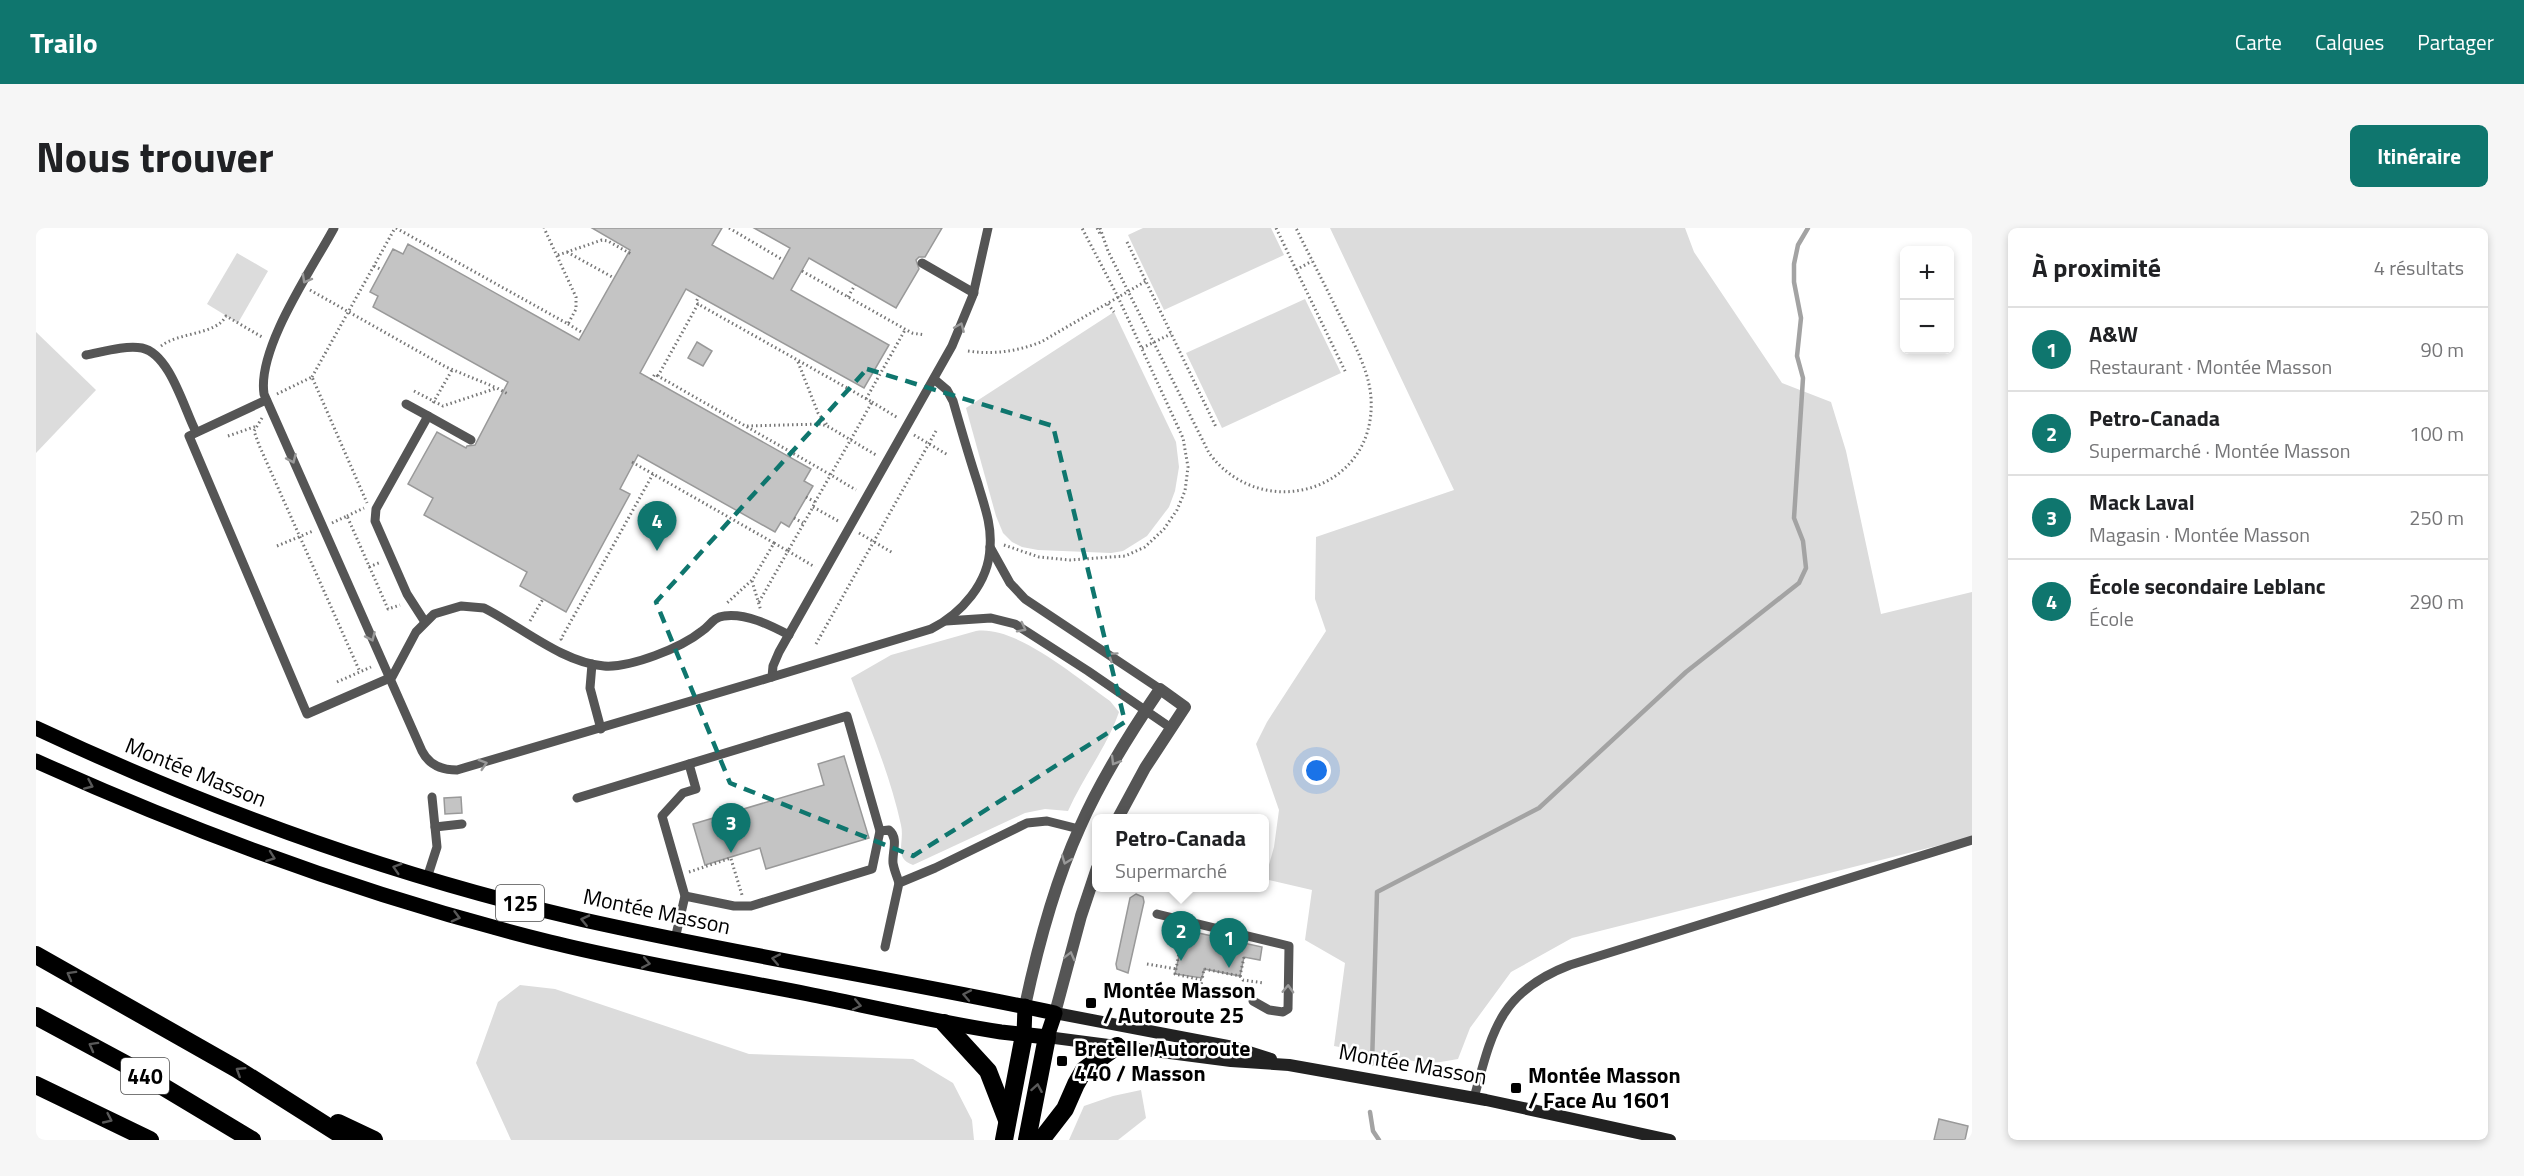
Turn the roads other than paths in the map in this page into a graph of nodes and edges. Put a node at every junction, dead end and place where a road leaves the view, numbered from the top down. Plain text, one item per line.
1 (334, 228) edge
2 (988, 228) edge
3 (922, 263) dead end
4 (974, 293) junction
5 (86, 355) dead end
6 (934, 379) junction
7 (266, 400) junction
8 (406, 404) dead end
9 (428, 416) junction
10 (196, 432) junction
11 (471, 440) dead end
12 (990, 547) junction
13 (946, 621) junction
14 (424, 622) junction
15 (789, 635) junction
16 (592, 664) junction
17 (772, 677) junction
18 (390, 679) junction
19 (1160, 689) junction
20 (1145, 711) junction
21 (36, 728) edge
22 (1171, 728) junction
23 (601, 729) junction
24 (36, 761) edge
25 (688, 764) junction
26 (432, 797) dead end
27 (577, 798) dead end
28 (1121, 814) edge
29 (462, 824) dead end
30 (435, 827) junction
31 (1079, 829) junction
32 (880, 831) junction
33 (1972, 840) edge
34 (427, 878) junction
35 (899, 883) junction
36 (1092, 883) edge
37 (685, 896) junction
38 (1157, 914) dead end
39 (675, 939) junction
40 (885, 947) dead end
41 (36, 956) edge
42 (1253, 1001) dead end
43 (1025, 1006) junction
44 (1055, 1013) junction
45 (36, 1016) edge
46 (944, 1023) junction
47 (1024, 1035) junction
48 (1047, 1037) junction
49 (1118, 1046) junction
50 (1289, 1065) junction
51 (36, 1085) edge
52 (1474, 1098) junction
53 (290, 1102) junction
54 (1007, 1120) junction
55 (150, 1140) edge
56 (252, 1140) edge
57 (349, 1140) edge
58 (374, 1140) edge
59 (1004, 1140) edge
60 (1027, 1140) edge
61 (1041, 1140) edge
62 (1670, 1140) edge

1 -> 7 lane
2 - 4 lane
3 - 4 lane
6 -> 4 lane
5 - 10 lane
6 - 12 lane
6 - 15 lane
7 - 10 lane
7 -> 18 lane
8 - 9 lane
9 - 11 lane
9 - 14 lane
10 - 18 lane
12 - 13 lane
19 -> 12 lane
13 - 17 lane
13 -> 20 lane
14 - 16 lane
14 - 18 lane
15 - 16 lane
15 - 17 lane
16 - 23 lane
17 - 23 lane
18 -> 23 lane
19 - 20 street
19 - 22 street
20 - 22 lane
20 -> 31 street
34 -> 21 main road, Montée Masson / 125
22 - 28 street
24 -> 46 main road, Montée Masson
25 - 27 lane
25 - 32 lane
25 - 37 lane
26 - 30 lane
29 - 30 lane
30 - 34 lane
31 - 35 lane
31 -> 43 street
32 - 35 lane
32 - 37 lane
33 - 52 lane
39 -> 34 main road, Montée Masson / 125
35 - 40 lane
44 -> 36 street
37 - 39 lane
42 -> 38 lane
43 -> 39 main road, Montée Masson / 125
53 -> 41 highway
43 - 44 main road, Montée Masson / 125
43 - 47 main road
44 - 48 main road
44 - 50 street, Montée Masson
56 -> 45 highway, 440
46 - 47 main road, Montée Masson
46 - 54 highway
47 - 48 main road, Montée Masson
47 - 54 highway
48 - 49 street, Montée Masson
60 -> 48 highway
49 - 50 street, Montée Masson
49 - 61 highway
50 - 52 street, Montée Masson
51 -> 55 highway, 440
52 - 62 street, Montée Masson
53 - 57 highway
53 - 58 highway
54 - 59 highway

